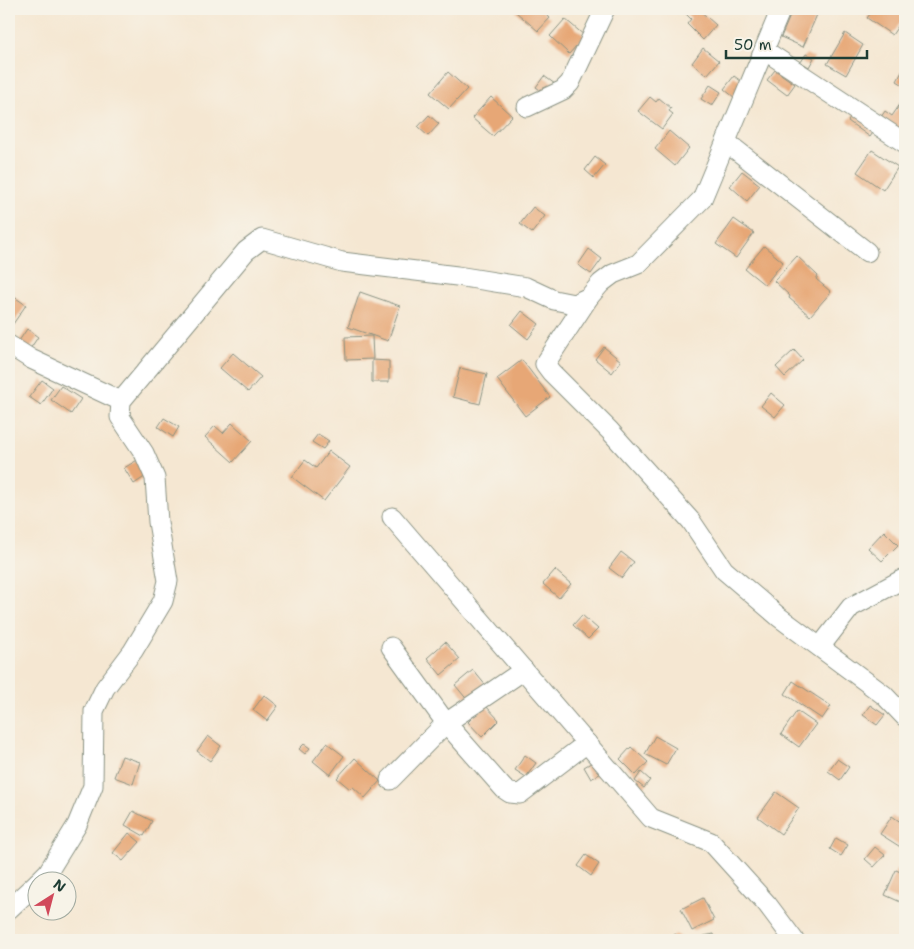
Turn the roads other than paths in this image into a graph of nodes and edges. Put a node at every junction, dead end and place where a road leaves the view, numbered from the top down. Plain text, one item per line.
1 (605, 9) edge
2 (781, 9) edge
3 (764, 50) junction
4 (527, 107) dead end
5 (726, 142) junction
6 (905, 143) edge
7 (867, 252) dead end
8 (589, 297) junction
9 (9, 345) edge
10 (121, 401) junction
11 (392, 516) dead end
12 (904, 580) edge
13 (391, 647) dead end
14 (820, 647) junction
15 (524, 670) junction
16 (905, 717) edge
17 (446, 723) junction
18 (587, 743) junction
19 (390, 780) dead end
20 (48, 872) edge
21 (28, 891) edge
22 (9, 909) edge
23 (794, 940) edge

1 - 4 street
2 - 3 street
3 - 5 street
3 - 6 street
5 - 7 street
5 - 8 street
8 - 10 street
8 - 14 street
9 - 10 street
10 - 20 street
11 - 15 street
12 - 14 street
13 - 17 street
14 - 16 street
15 - 17 street
15 - 18 street
17 - 18 street
17 - 19 street
18 - 23 street
21 - 22 street

